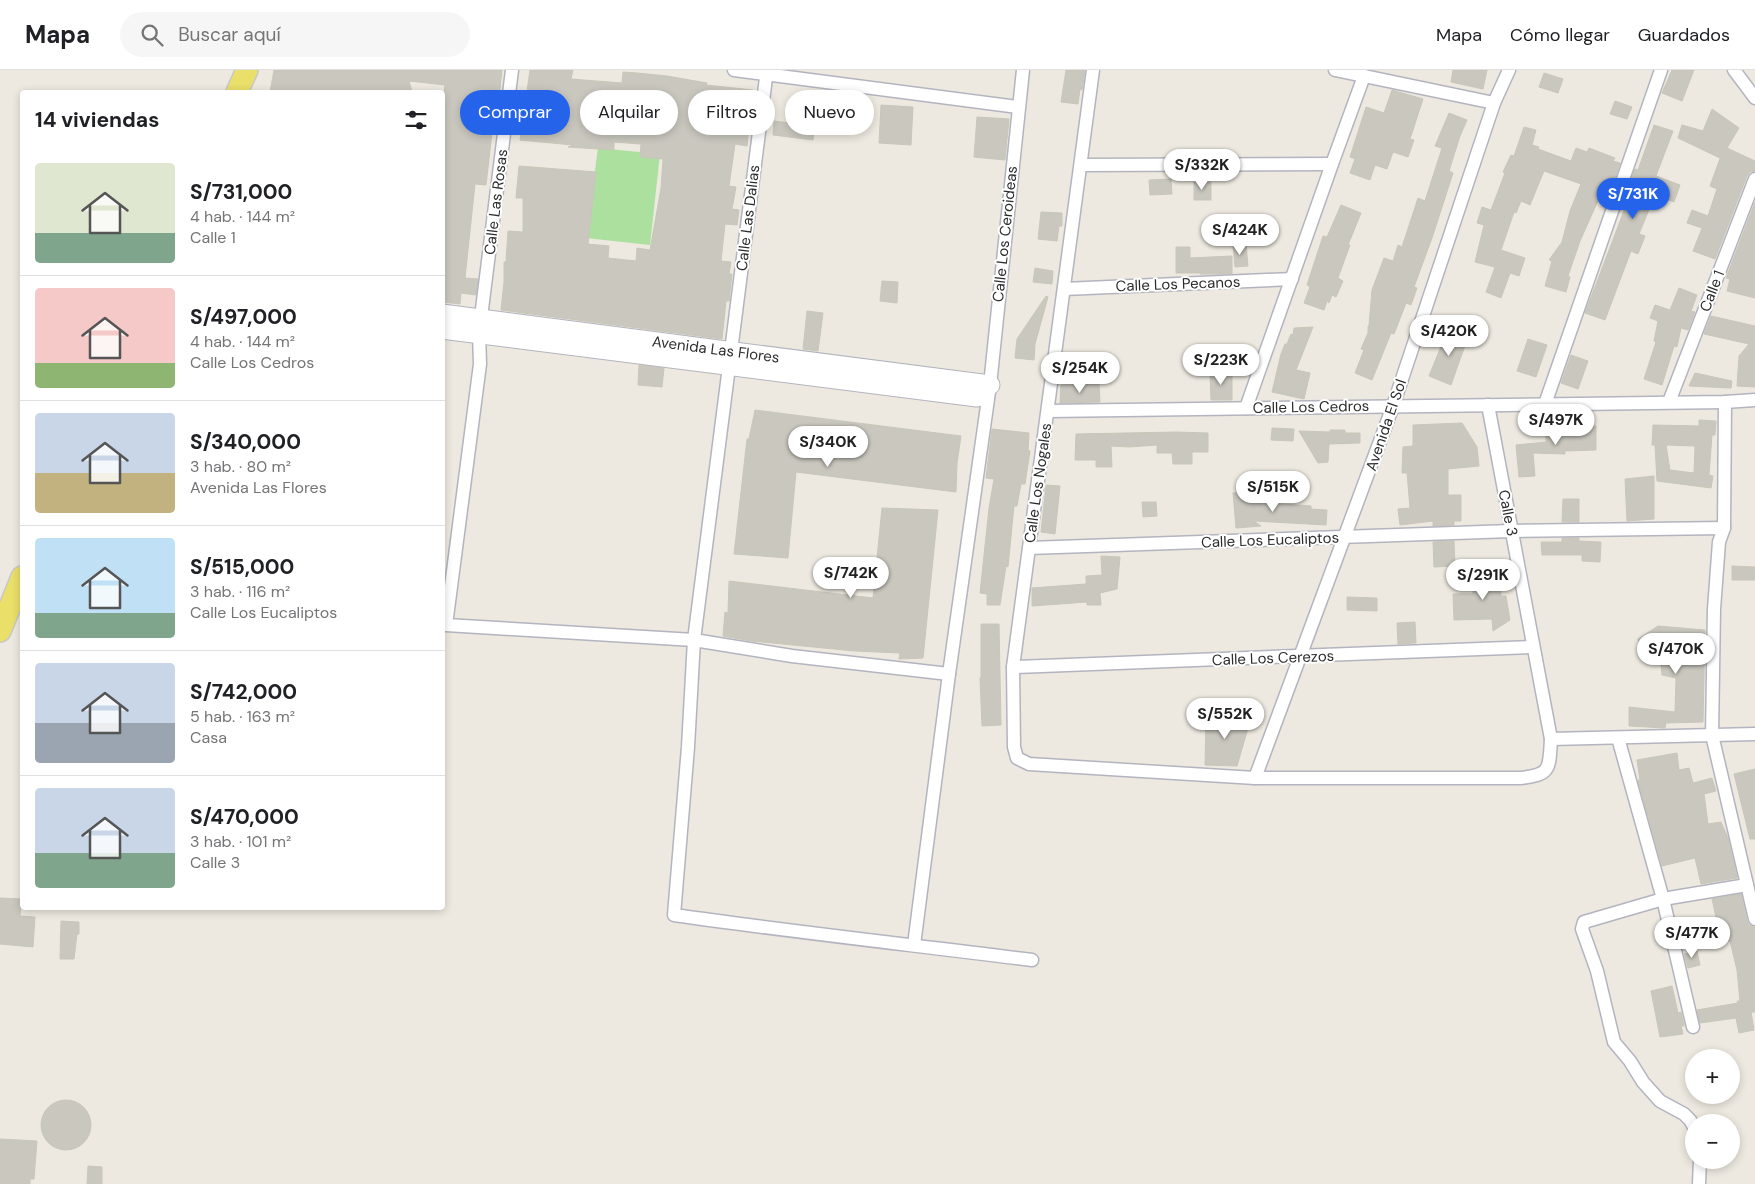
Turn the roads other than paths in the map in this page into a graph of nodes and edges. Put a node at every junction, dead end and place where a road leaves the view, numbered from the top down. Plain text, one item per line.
1 (247, 70) edge
2 (512, 70) edge
3 (734, 70) edge
4 (1023, 70) edge
5 (1093, 70) edge
6 (1335, 70) edge
7 (1509, 70) edge
8 (1661, 70) edge
9 (1734, 70) edge
10 (766, 72) edge
11 (1364, 76) junction
12 (237, 90) edge
13 (1755, 98) edge
14 (1494, 103) junction
15 (1018, 107) junction
16 (1081, 164) junction
17 (1332, 164) junction
18 (1755, 179) edge
19 (1292, 279) junction
20 (1064, 289) junction
21 (445, 315) edge
22 (480, 326) junction
23 (445, 329) edge
24 (730, 359) junction
25 (989, 392) junction
26 (1755, 400) edge
27 (1670, 402) junction
28 (1725, 402) junction
29 (1545, 404) junction
30 (1488, 405) junction
31 (1393, 406) junction
32 (1246, 408) junction
33 (1048, 411) junction
34 (1724, 528) junction
35 (1512, 531) junction
36 (1346, 538) junction
37 (1029, 548) junction
38 (20, 582) edge
39 (0, 631) edge
40 (694, 640) junction
41 (1534, 647) junction
42 (1300, 657) junction
43 (1013, 668) junction
44 (949, 674) junction
45 (1755, 734) edge
46 (1712, 735) junction
47 (1618, 738) junction
48 (1551, 739) junction
49 (1014, 747) joint
50 (1255, 778) junction
51 (1747, 885) junction
52 (1663, 899) junction
53 (1755, 918) edge
54 (914, 945) junction
55 (1032, 960) dead end
56 (1692, 1027) dead end
57 (1685, 1115) edge
58 (1700, 1169) edge
59 (1699, 1184) edge

1 - 12 main road
2 - 22 street, Calle Las Rosas
3 - 10 street
4 - 15 street, Calle Los Ceroideas
5 - 16 street, Calle Los Nogales
6 - 11 street
7 - 14 street, Avenida El Sol
8 - 29 street
9 - 13 street
10 - 15 street
10 - 24 street, Calle Las Dalias
11 - 14 street
11 - 17 street
14 - 31 street, Avenida El Sol
15 - 25 street, Calle Los Ceroideas
16 - 17 street
16 - 20 street, Calle Los Nogales
17 - 19 street
18 - 27 street, Calle 1
19 - 20 street, Calle Los Pecanos
19 - 32 street
20 - 33 street, Calle Los Nogales
21 - 22 street, Avenida Las Flores
22 - 23 street, Avenida Las Flores
22 - 24 street, Avenida Las Flores
22 - 40 street, Calle Las Rosas
24 - 25 street, Avenida Las Flores
24 - 40 street, Calle Las Dalias
25 - 44 street, Calle Los Ceroideas
26 - 28 street, Calle Los Cedros
27 - 28 street, Calle Los Cedros
27 - 29 street, Calle Los Cedros
28 - 34 street
29 - 30 street, Calle Los Cedros
30 - 31 street, Calle Los Cedros
30 - 35 street, Calle 3
31 - 32 street, Calle Los Cedros
31 - 36 street, Avenida El Sol
32 - 33 street, Calle Los Cedros
33 - 37 street, Calle Los Nogales
34 - 35 street, Calle Los Eucaliptos
34 - 46 street
35 - 36 street, Calle Los Eucaliptos
35 - 41 street, Calle 3
36 - 37 street, Calle Los Eucaliptos
36 - 42 street, Avenida El Sol
37 - 43 street, Calle Los Nogales
38 - 39 main road
40 - 44 street
40 - 54 street, Calle Las Dalias
41 - 42 street, Calle Los Cerezos
41 - 48 street, Calle 3
42 - 43 street, Calle Los Cerezos
42 - 50 street, Avenida El Sol
43 - 49 street, Calle Los Nogales
44 - 54 street, Calle Los Ceroideas
45 - 46 street
46 - 47 street
46 - 51 street
47 - 48 street
47 - 52 street
48 - 50 street, Calle 3
49 - 50 street, Calle 3
51 - 52 street
51 - 53 street
52 - 56 street
52 - 57 street
54 - 55 street
58 - 59 street

